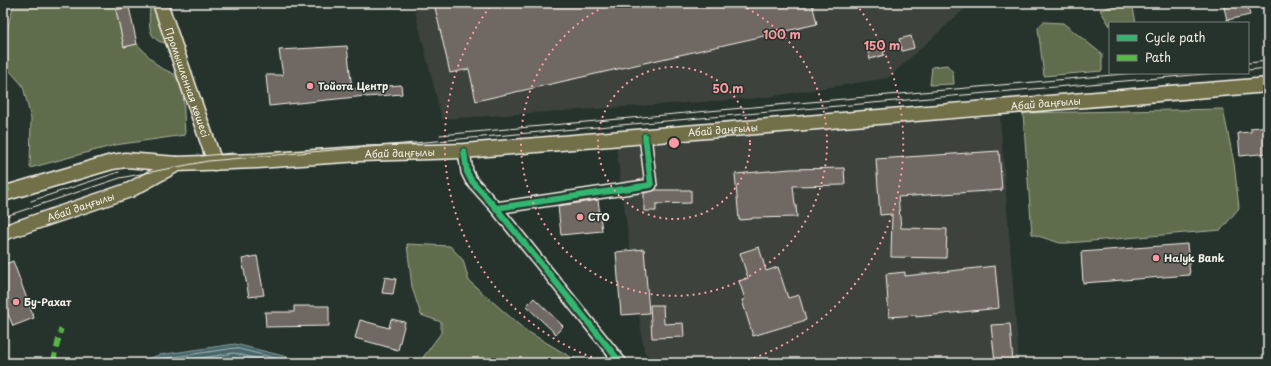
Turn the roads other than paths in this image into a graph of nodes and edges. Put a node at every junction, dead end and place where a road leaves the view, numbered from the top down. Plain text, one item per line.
1 (160, 3) edge
2 (1268, 85) edge
3 (645, 136) junction
4 (464, 151) junction
5 (215, 162) junction
6 (177, 164) junction
7 (3, 194) edge
8 (496, 208) junction
9 (3, 233) edge
10 (621, 363) edge

1 - 5 main road, Промышленная көшесі
2 - 3 main road, Абай даңғылы
3 - 4 main road, Абай даңғылы
3 - 8 street
4 - 5 main road, Абай даңғылы
4 - 8 street
5 - 6 main road, Абай даңғылы
6 - 7 main road, Абай даңғылы
6 - 9 main road, Абай даңғылы
8 - 10 street

